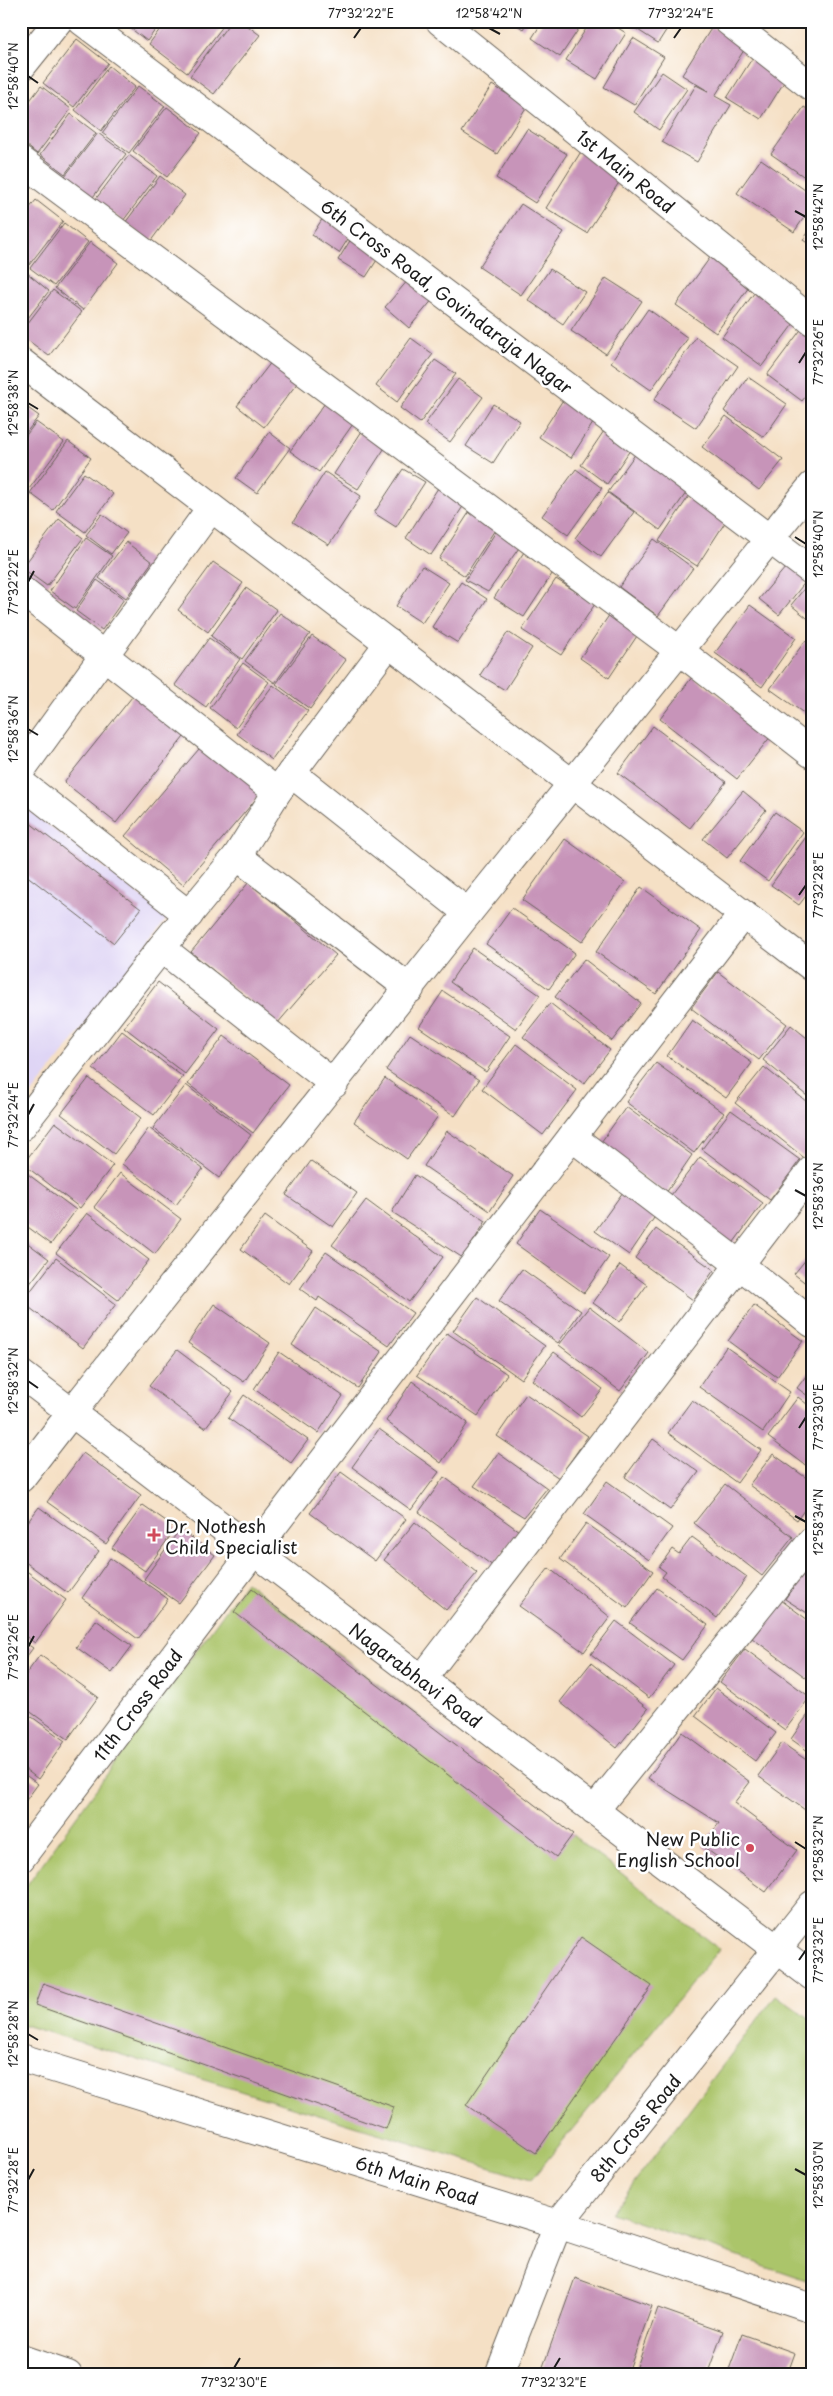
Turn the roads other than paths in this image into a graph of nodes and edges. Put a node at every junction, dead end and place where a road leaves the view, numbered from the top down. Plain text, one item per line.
1 (58, 21) edge
2 (82, 21) edge
3 (440, 21) edge
4 (728, 21) edge
5 (21, 67) edge
6 (812, 87) edge
7 (21, 161) edge
8 (812, 321) edge
9 (21, 362) edge
10 (812, 486) edge
11 (211, 508) junction
12 (769, 540) junction
13 (812, 572) edge
14 (21, 590) edge
15 (389, 643) junction
16 (680, 652) junction
17 (106, 655) junction
18 (812, 754) edge
19 (21, 770) edge
20 (284, 783) junction
21 (21, 784) edge
22 (574, 785) junction
23 (237, 856) junction
24 (468, 913) junction
25 (743, 914) junction
26 (189, 915) junction
27 (161, 948) junction
28 (812, 967) edge
29 (410, 989) junction
30 (334, 1084) junction
31 (21, 1127) edge
32 (572, 1137) junction
33 (812, 1170) edge
34 (740, 1264) junction
35 (812, 1323) edge
36 (21, 1374) edge
37 (72, 1412) junction
38 (21, 1478) edge
39 (812, 1541) edge
40 (254, 1551) junction
41 (422, 1679) junction
42 (594, 1811) junction
43 (21, 1858) edge
44 (812, 1905) edge
45 (777, 1950) junction
46 (812, 1976) edge
47 (21, 2058) edge
48 (558, 2224) junction
49 (812, 2308) edge
50 (21, 2359) edge
51 (68, 2375) edge
52 (499, 2375) edge

1 - 5 street
2 - 12 street, 6th Cross Road, Govindaraja Nagar
3 - 8 street, 1st Main Road
4 - 6 street
7 - 16 street
9 - 11 street
10 - 12 street
11 - 15 street
11 - 17 street
12 - 13 street, 6th Cross Road, Govindaraja Nagar
12 - 16 street
14 - 17 street
15 - 20 street
15 - 22 street
16 - 18 street
16 - 22 street
17 - 19 street
17 - 20 street
20 - 23 street
20 - 24 street
21 - 26 street
22 - 24 street
22 - 25 street
23 - 26 street
23 - 29 street
24 - 29 street
25 - 28 street
25 - 32 street, 11th Cross Road
26 - 27 street
27 - 30 street
27 - 31 street
29 - 30 street
30 - 37 street
32 - 34 street
32 - 40 street, 11th Cross Road
33 - 34 street
34 - 35 street
34 - 41 street
36 - 37 street, Nagarabhavi Road
37 - 38 street
37 - 40 street, Nagarabhavi Road
39 - 42 street
40 - 41 street, Nagarabhavi Road
40 - 43 street, 11th Cross Road
41 - 42 street, Nagarabhavi Road
42 - 45 street, Nagarabhavi Road
44 - 45 street, 8th Cross Road
45 - 46 street, Nagarabhavi Road
45 - 48 street, 8th Cross Road
47 - 48 street, 6th Main Road
48 - 49 street, 6th Main Road
48 - 52 street, 8th Cross Road
50 - 51 street

